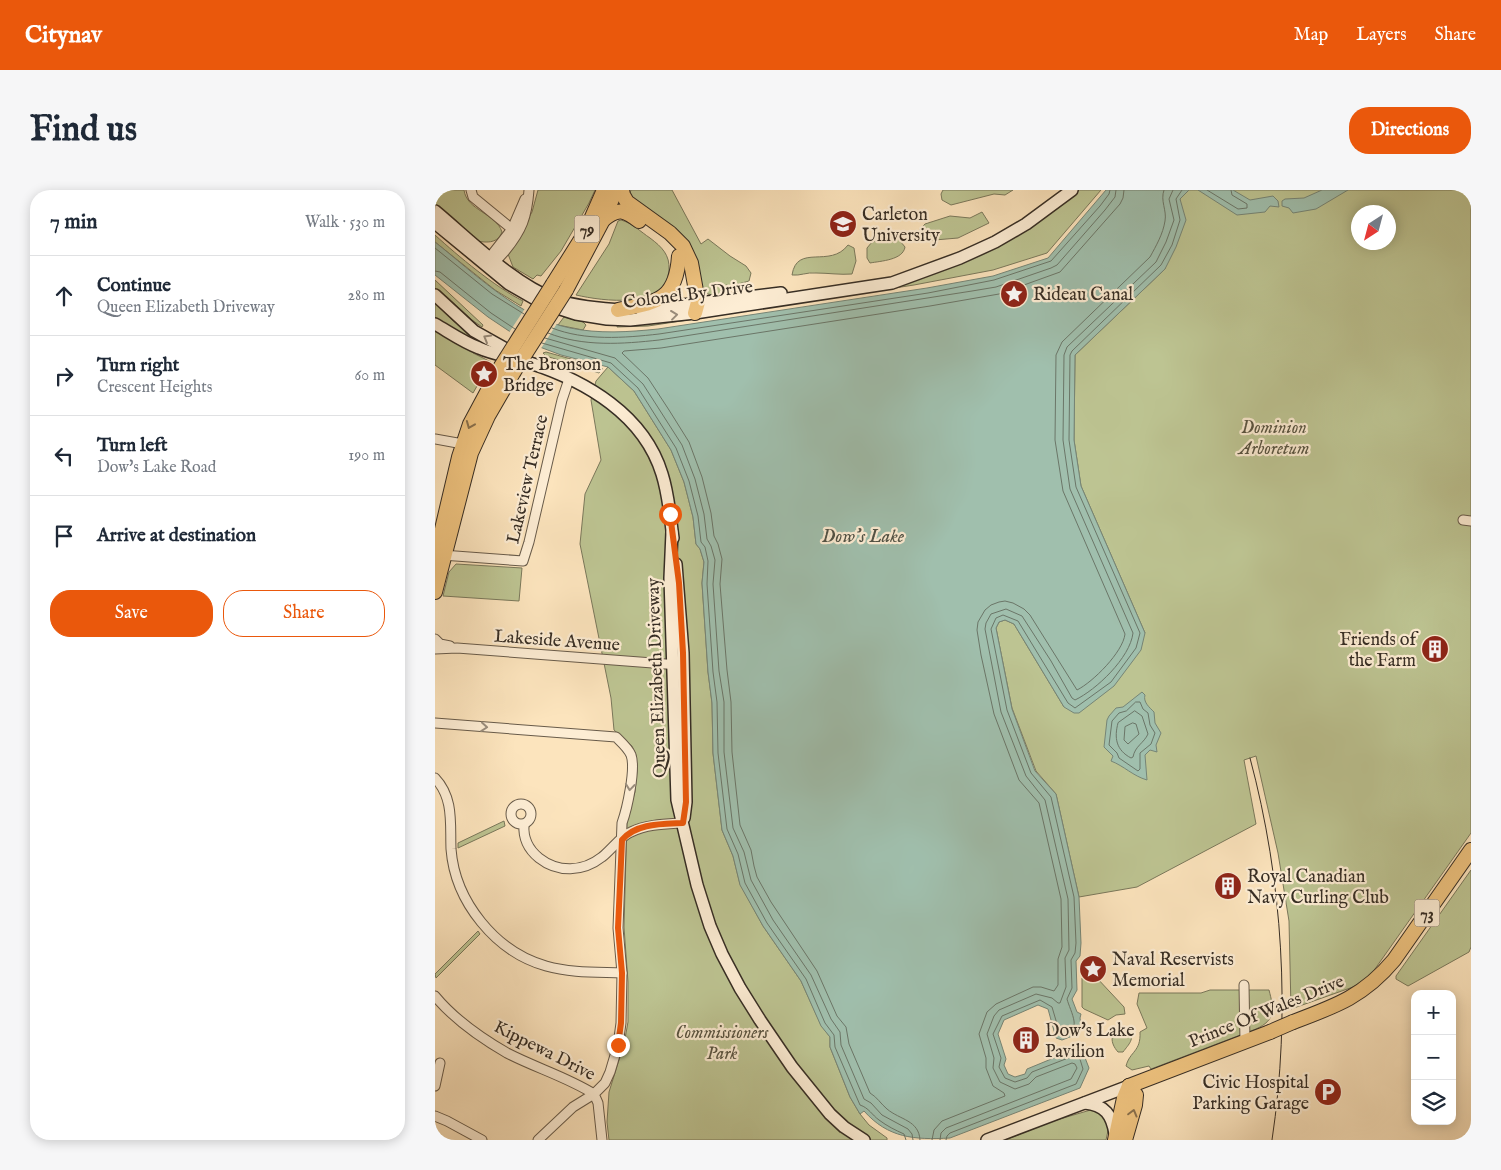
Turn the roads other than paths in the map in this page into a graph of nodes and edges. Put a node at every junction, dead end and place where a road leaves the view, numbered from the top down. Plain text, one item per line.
1 (471, 190) edge
2 (605, 190) edge
3 (616, 190) edge
4 (622, 190) edge
5 (1072, 190) edge
6 (435, 211) edge
7 (603, 220) junction
8 (435, 223) edge
9 (512, 229) junction
10 (679, 256) junction
11 (491, 262) junction
12 (560, 287) junction
13 (435, 295) edge
14 (694, 306) junction
15 (618, 310) junction
16 (435, 324) edge
17 (529, 362) junction
18 (507, 370) junction
19 (569, 379) junction
20 (435, 440) edge
21 (463, 444) junction
22 (444, 519) edge
23 (439, 556) edge
24 (435, 592) edge
25 (435, 639) edge
26 (457, 648) junction
27 (435, 649) edge
28 (678, 664) junction
29 (435, 723) edge
30 (435, 778) edge
31 (683, 823) junction
32 (524, 825) dead end
33 (622, 840) junction
34 (1471, 850) edge
35 (622, 973) junction
36 (1244, 984) dead end
37 (435, 996) edge
38 (1245, 1042) junction
39 (440, 1063) dead end
40 (435, 1086) edge
41 (1129, 1086) junction
42 (594, 1094) junction
43 (1085, 1103) junction
44 (435, 1116) edge
45 (1118, 1139) edge
46 (482, 1140) edge
47 (538, 1140) edge
48 (601, 1140) edge
49 (863, 1140) edge
50 (987, 1140) edge

1 - 9 street
2 - 12 main road, 79
3 - 7 main road, 79
4 - 14 main road
5 - 14 main road, Colonel By Drive
6 - 11 main road, Colonel By Drive
7 - 10 main road
7 - 12 main road, 79
8 - 11 main road, Colonel By Drive
9 - 11 street
9 - 11 street
10 - 14 main road
10 - 15 main road
11 -> 14 main road, Colonel By Drive
11 - 15 main road, Colonel By Drive
12 - 18 main road, 79, bridge
17 -> 13 main road, Queen Elizabeth Driveway
14 - 15 main road, Colonel By Drive
16 - 17 main road, Queen Elizabeth Driveway
17 - 19 main road, Queen Elizabeth Driveway
18 -> 21 main road, 79
18 - 22 main road, 79
19 - 23 street, Lakeview Terrace
19 - 28 main road, Queen Elizabeth Driveway
20 - 21 street
21 - 22 main road, 79
22 - 23 main road, 79
23 - 24 main road, 79
25 - 26 street, Lakeside Avenue
26 - 27 street, Lakeside Avenue
26 - 28 street, Lakeside Avenue
28 - 31 main road, Queen Elizabeth Driveway
29 -> 33 street
30 - 35 street
31 - 33 street
31 - 49 main road, Queen Elizabeth Driveway
32 - 33 street
33 - 35 street
34 - 38 main road, Prince Of Wales Drive / 73, bridge
35 - 42 street
36 - 38 street
37 - 42 street, Kippewa Drive
38 - 41 main road, Prince Of Wales Drive / 73
39 - 40 street
41 - 43 main road
41 - 45 main road
42 - 47 street
42 - 48 street
43 - 45 main road
43 - 50 main road
44 - 46 street

